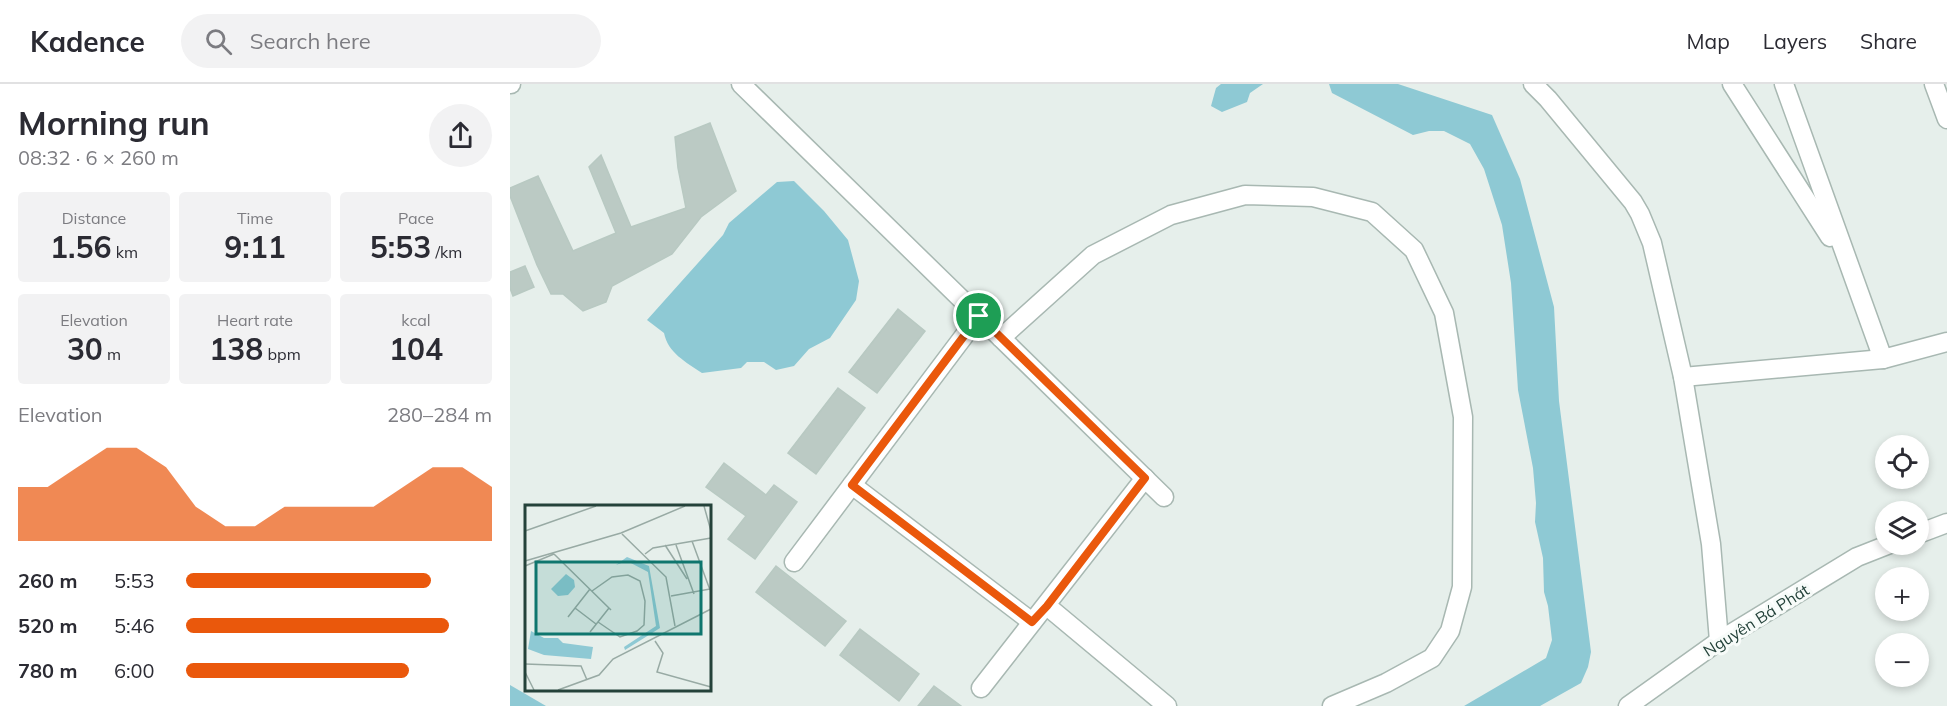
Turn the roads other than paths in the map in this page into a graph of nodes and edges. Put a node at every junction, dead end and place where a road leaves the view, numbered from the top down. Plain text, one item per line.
1 (741, 84) edge
2 (1533, 84) edge
3 (1732, 84) edge
4 (1784, 84) edge
5 (1934, 84) edge
6 (1947, 119) edge
7 (1848, 264) junction
8 (979, 316) junction
9 (1001, 338) junction
10 (1947, 342) edge
11 (1882, 359) junction
12 (1683, 377) junction
13 (1145, 478) junction
14 (852, 485) junction
15 (1164, 497) dead end
16 (1947, 523) edge
17 (1929, 530) edge
18 (1875, 550) edge
19 (794, 562) dead end
20 (1047, 606) junction
21 (1032, 622) junction
22 (1719, 641) junction
23 (981, 688) dead end
24 (1167, 706) edge
25 (1332, 706) edge
26 (1628, 706) edge

1 - 8 street
2 - 12 street
3 - 7 street
4 - 7 street
5 - 6 street
7 - 11 street
8 - 9 street
8 - 14 street
9 - 13 street
9 - 25 street
10 - 11 street
11 - 12 street
12 - 22 street
13 - 15 street
13 - 20 street
14 - 19 street
14 - 21 street
16 - 17 street
18 - 22 street, Nguyên Bá Phát
20 - 21 street
20 - 24 street
21 - 23 street
22 - 26 street, Nguyên Bá Phát

